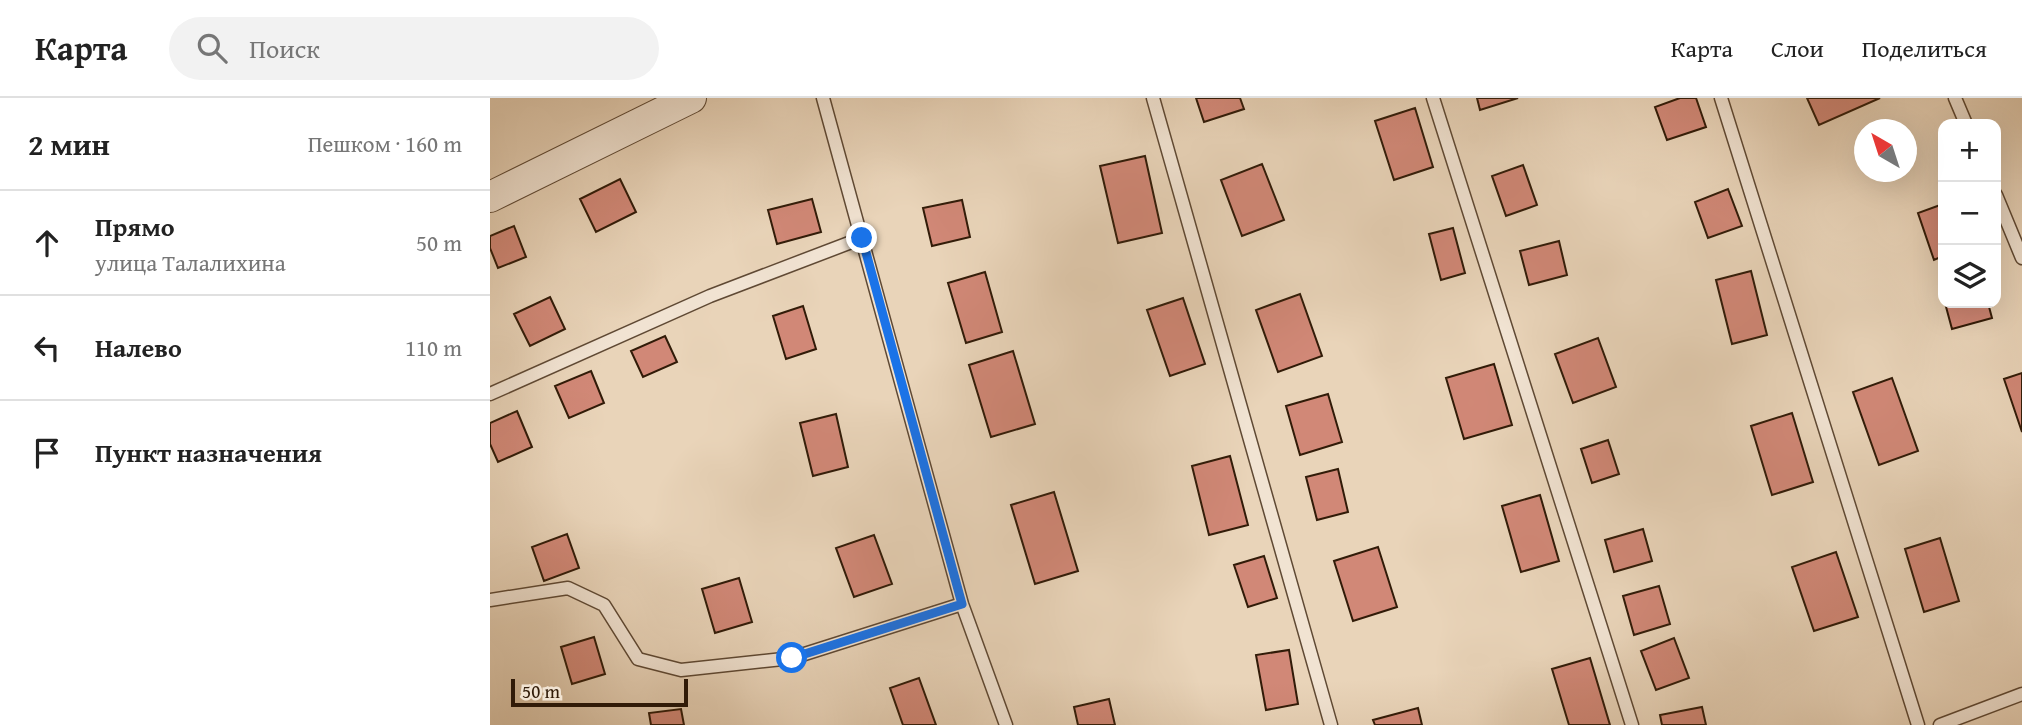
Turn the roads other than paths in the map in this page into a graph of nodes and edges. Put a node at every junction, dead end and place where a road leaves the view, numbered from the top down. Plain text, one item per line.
1 (691, 98) edge
2 (823, 98) edge
3 (1153, 98) edge
4 (1433, 98) edge
5 (1721, 98) edge
6 (1955, 98) edge
7 (1964, 119) edge
8 (490, 197) edge
9 (2001, 207) edge
10 (862, 238) junction
11 (2021, 255) edge
12 (490, 394) edge
13 (490, 600) edge
14 (962, 604) junction
15 (2022, 694) edge
16 (1006, 725) edge
17 (1331, 725) edge
18 (1632, 725) edge
19 (1918, 725) edge
20 (1940, 725) edge

1 - 8 street
2 - 10 lane
3 - 17 lane
4 - 18 lane
5 - 19 lane
6 - 7 lane
9 - 11 lane
10 - 12 lane
10 - 14 lane
13 - 14 lane
14 - 16 lane
15 - 20 lane

